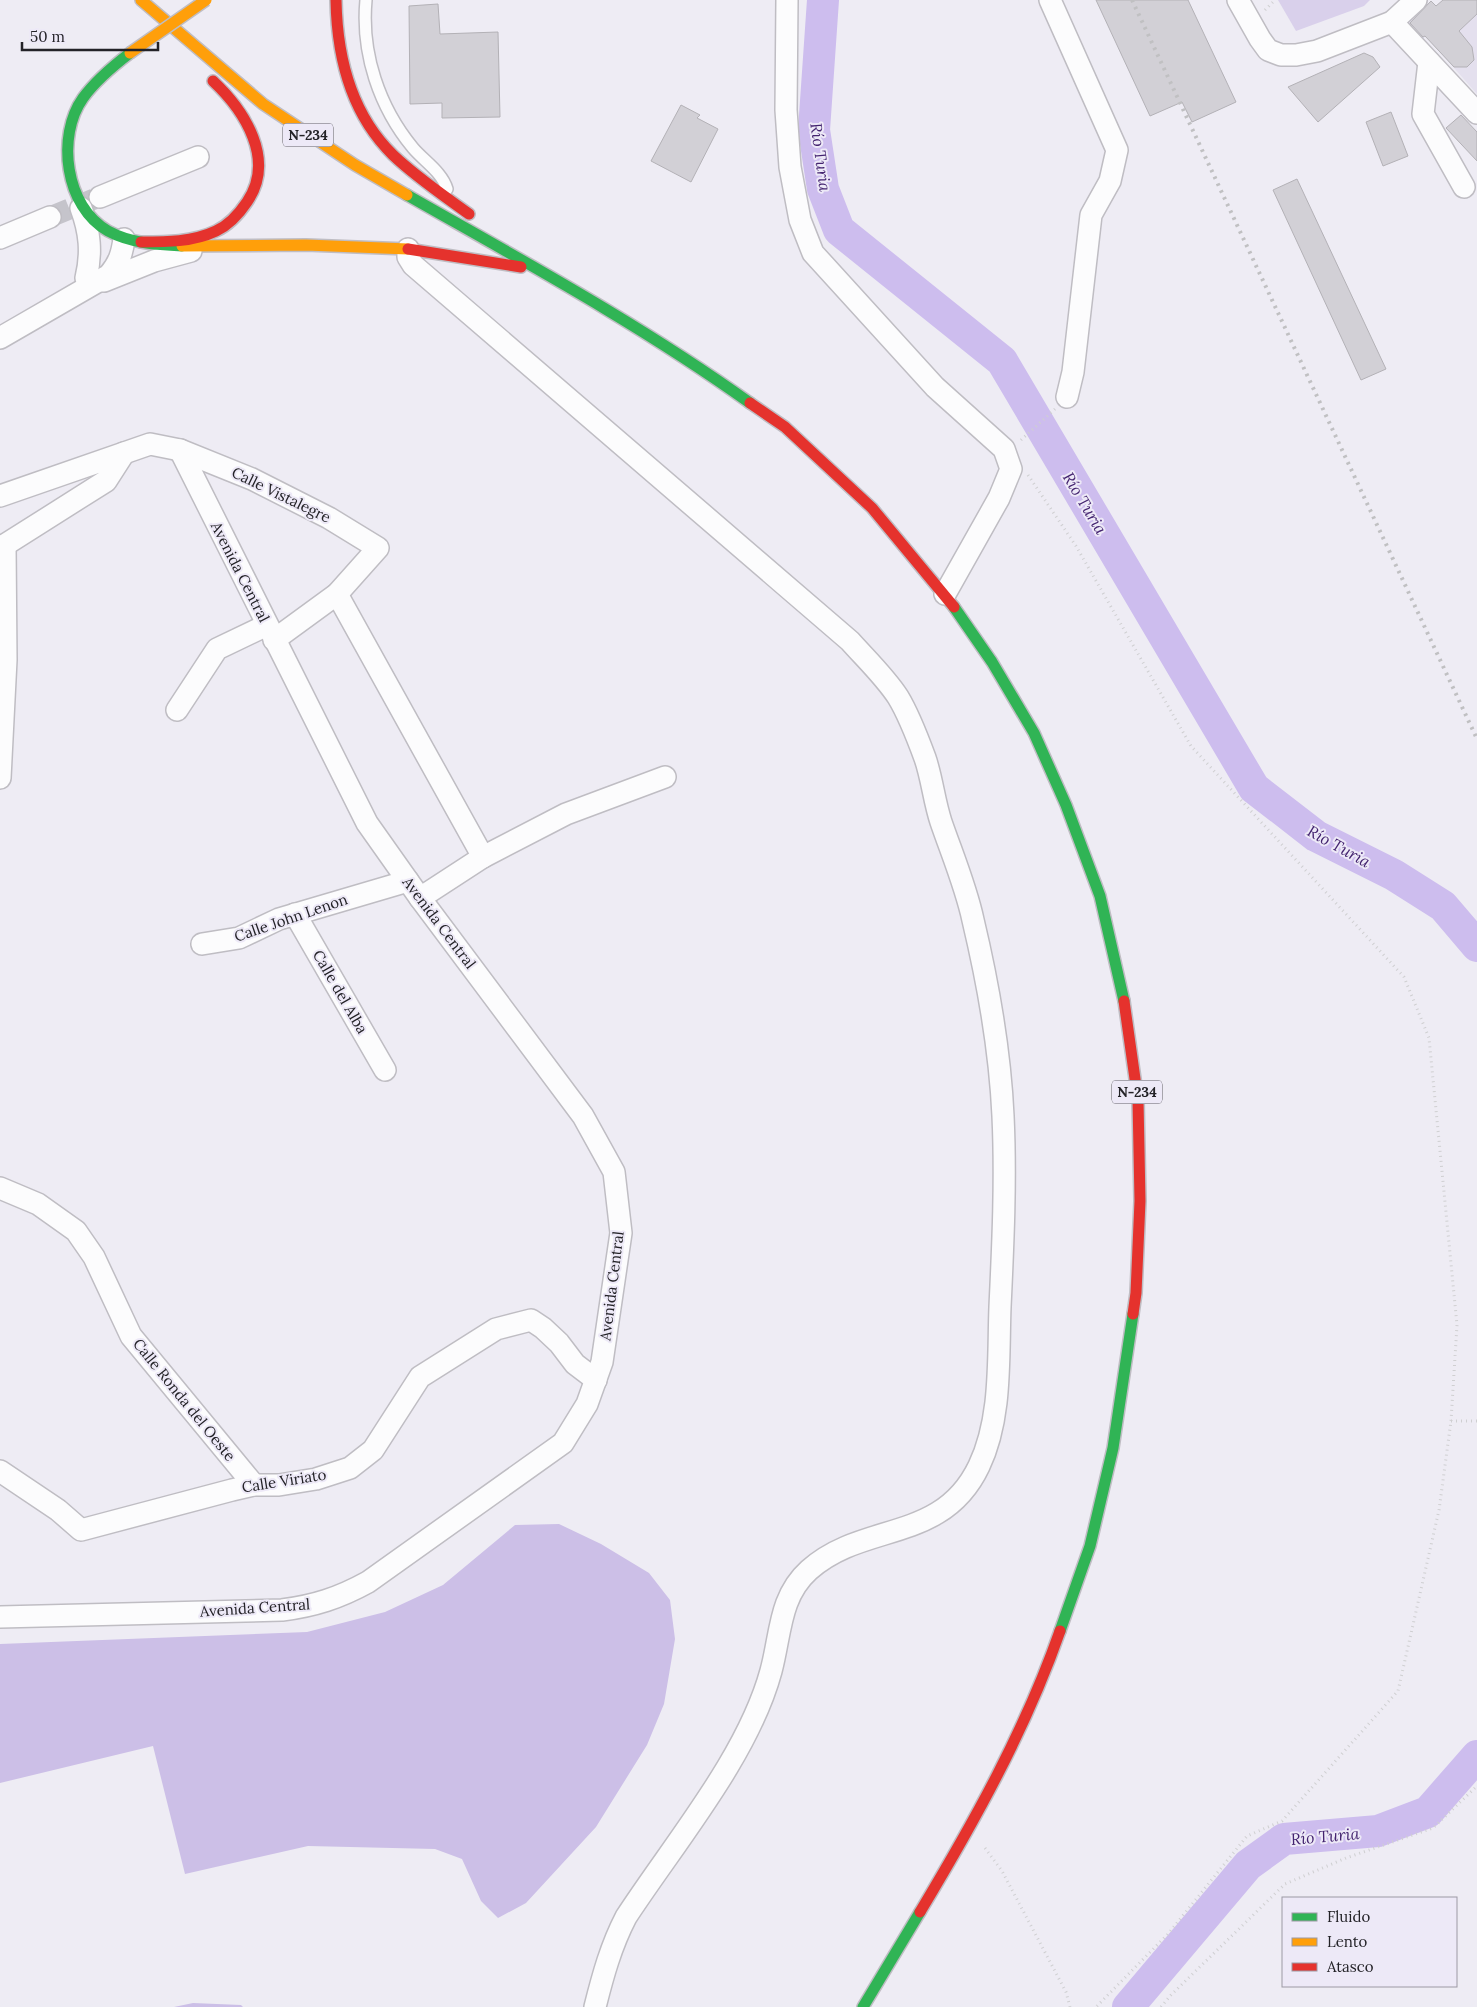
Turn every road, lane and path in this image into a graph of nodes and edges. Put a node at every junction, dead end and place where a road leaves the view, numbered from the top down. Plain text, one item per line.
1 (136, 0) edge
2 (141, 0) edge
3 (206, 0) edge
4 (336, 0) edge
5 (366, 0) edge
6 (787, 0) edge
7 (1050, 0) edge
8 (1238, 0) edge
9 (1416, 0) edge
10 (1392, 22) junction
11 (175, 45) dead end
12 (1429, 62) junction
13 (202, 72) dead end
14 (1477, 112) edge
15 (198, 157) dead end
16 (1464, 187) dead end
17 (77, 196) junction
18 (100, 197) tunnel mouth
19 (450, 200) junction
20 (50, 217) tunnel mouth
21 (0, 238) edge
22 (132, 240) junction
23 (221, 245) junction
24 (493, 245) junction
25 (408, 249) junction
26 (537, 269) junction
27 (86, 285) junction
28 (0, 338) edge
29 (1067, 397) dead end
30 (1051, 414) dead end
31 (1033, 431) dead end
32 (1004, 449) junction
33 (180, 450) junction
34 (124, 453) junction
35 (0, 496) edge
36 (3, 547) edge
37 (337, 594) junction
38 (945, 594) junction
39 (271, 633) junction
40 (177, 710) dead end
41 (665, 777) dead end
42 (0, 778) edge
43 (483, 857) junction
44 (414, 890) junction
45 (295, 914) junction
46 (202, 944) dead end
47 (385, 1070) dead end
48 (0, 1188) edge
49 (596, 1380) junction
50 (1477, 1421) edge
51 (1451, 1422) junction
52 (0, 1471) edge
53 (254, 1485) junction
54 (0, 1618) edge
55 (1477, 1786) edge
56 (970, 1827) junction
57 (595, 2007) edge
58 (863, 2007) edge
59 (1070, 2007) edge
60 (1096, 2007) edge
61 (1161, 2007) edge

1 - 11 main road
2 - 24 main road, N-234
3 - 17 main road, bridge
4 - 19 main road
5 - 19 lane
6 - 32 street
7 - 29 street
8 - 10 street
9 - 10 street
10 - 12 street
12 - 14 street
12 - 16 street
13 - 22 main road
15 - 18 street
17 - 22 main road
17 - 27 street
19 - 24 main road
20 - 21 street
22 - 23 main road
22 - 27 street
23 - 25 main road
23 - 27 street
24 - 26 main road, N-234
25 - 26 main road
25 - 57 street
26 - 38 main road, N-234
27 - 28 street
30 - 31 path
32 - 38 street
32 - 51 path
33 - 34 street, Calle Vistalegre
33 - 37 street, Calle Vistalegre
33 - 39 street, Avenida Central
34 - 35 street, Calle Vistalegre
34 - 36 street
36 - 42 street
37 - 39 street
37 - 43 street
38 - 56 main road, N-234
39 - 40 street
39 - 44 street, Avenida Central
41 - 43 street, Calle John Lenon
43 - 44 street, Calle John Lenon
44 - 45 street, Calle John Lenon
44 - 49 street, Avenida Central
45 - 46 street, Calle John Lenon
45 - 47 street, Calle del Alba
48 - 53 street, Calle Ronda del Oeste
49 - 53 street, Calle Viriato
49 - 54 street, Avenida Central
50 - 51 path
51 - 60 path
52 - 53 street, Calle Viriato
55 - 61 path
56 - 58 main road, N-234
56 - 59 path

